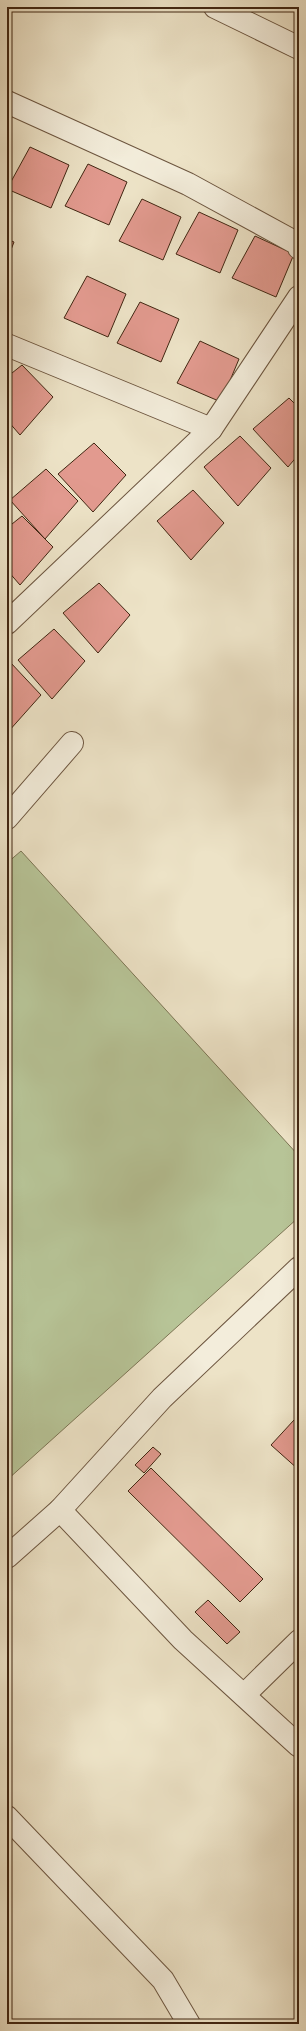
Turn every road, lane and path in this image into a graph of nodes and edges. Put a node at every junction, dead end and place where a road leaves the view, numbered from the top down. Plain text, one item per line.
1 (215, 7) edge
2 (299, 48) edge
3 (7, 102) edge
4 (299, 244) edge
5 (299, 298) edge
6 (7, 344) edge
7 (211, 429) junction
8 (7, 622) edge
9 (72, 743) dead end
10 (7, 818) edge
11 (299, 1268) edge
12 (60, 1510) junction
13 (7, 1557) edge
14 (299, 1642) edge
15 (244, 1696) junction
16 (299, 1746) edge
17 (7, 1817) edge
18 (189, 2024) edge

1 - 2 street
3 - 4 street
5 - 7 street
6 - 7 street
7 - 8 street
9 - 10 street
11 - 12 street
12 - 13 street
12 - 15 street
14 - 15 street
15 - 16 street
17 - 18 street

